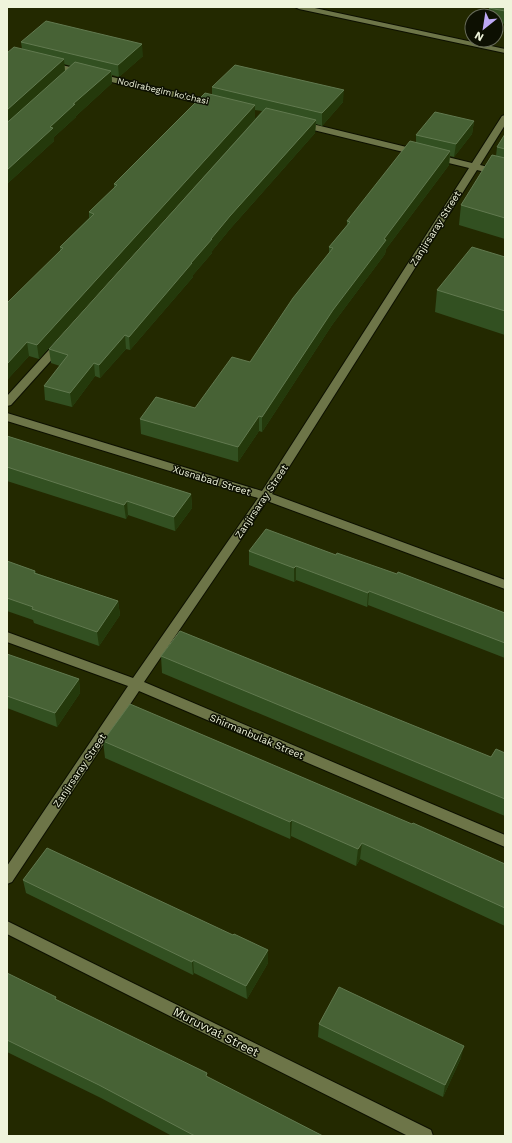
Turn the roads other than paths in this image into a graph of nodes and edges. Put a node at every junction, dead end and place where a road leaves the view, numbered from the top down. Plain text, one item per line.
1 (298, 7) edge
2 (505, 52) edge
3 (37, 61) edge
4 (226, 106) edge
5 (505, 118) edge
6 (294, 122) edge
7 (475, 165) junction
8 (505, 174) edge
9 (70, 333) edge
10 (7, 403) edge
11 (7, 417) edge
12 (265, 496) junction
13 (505, 585) edge
14 (7, 637) edge
15 (136, 684) junction
16 (505, 841) edge
17 (7, 878) edge
18 (7, 927) edge
19 (425, 1136) edge

1 - 2 street
3 - 4 street, Nodirabegim ko'chasi
5 - 7 street, Zanjirsaray Street
6 - 7 street
7 - 8 street
7 - 12 street, Zanjirsaray Street
9 - 10 street
11 - 12 street, Xusnabad Street
12 - 13 street, Xusnabad Street
12 - 15 street, Zanjirsaray Street
14 - 15 street, Shirmanbulak Street
15 - 16 street, Shirmanbulak Street
15 - 17 street, Zanjirsaray Street
18 - 19 street, Muruvvat Street

